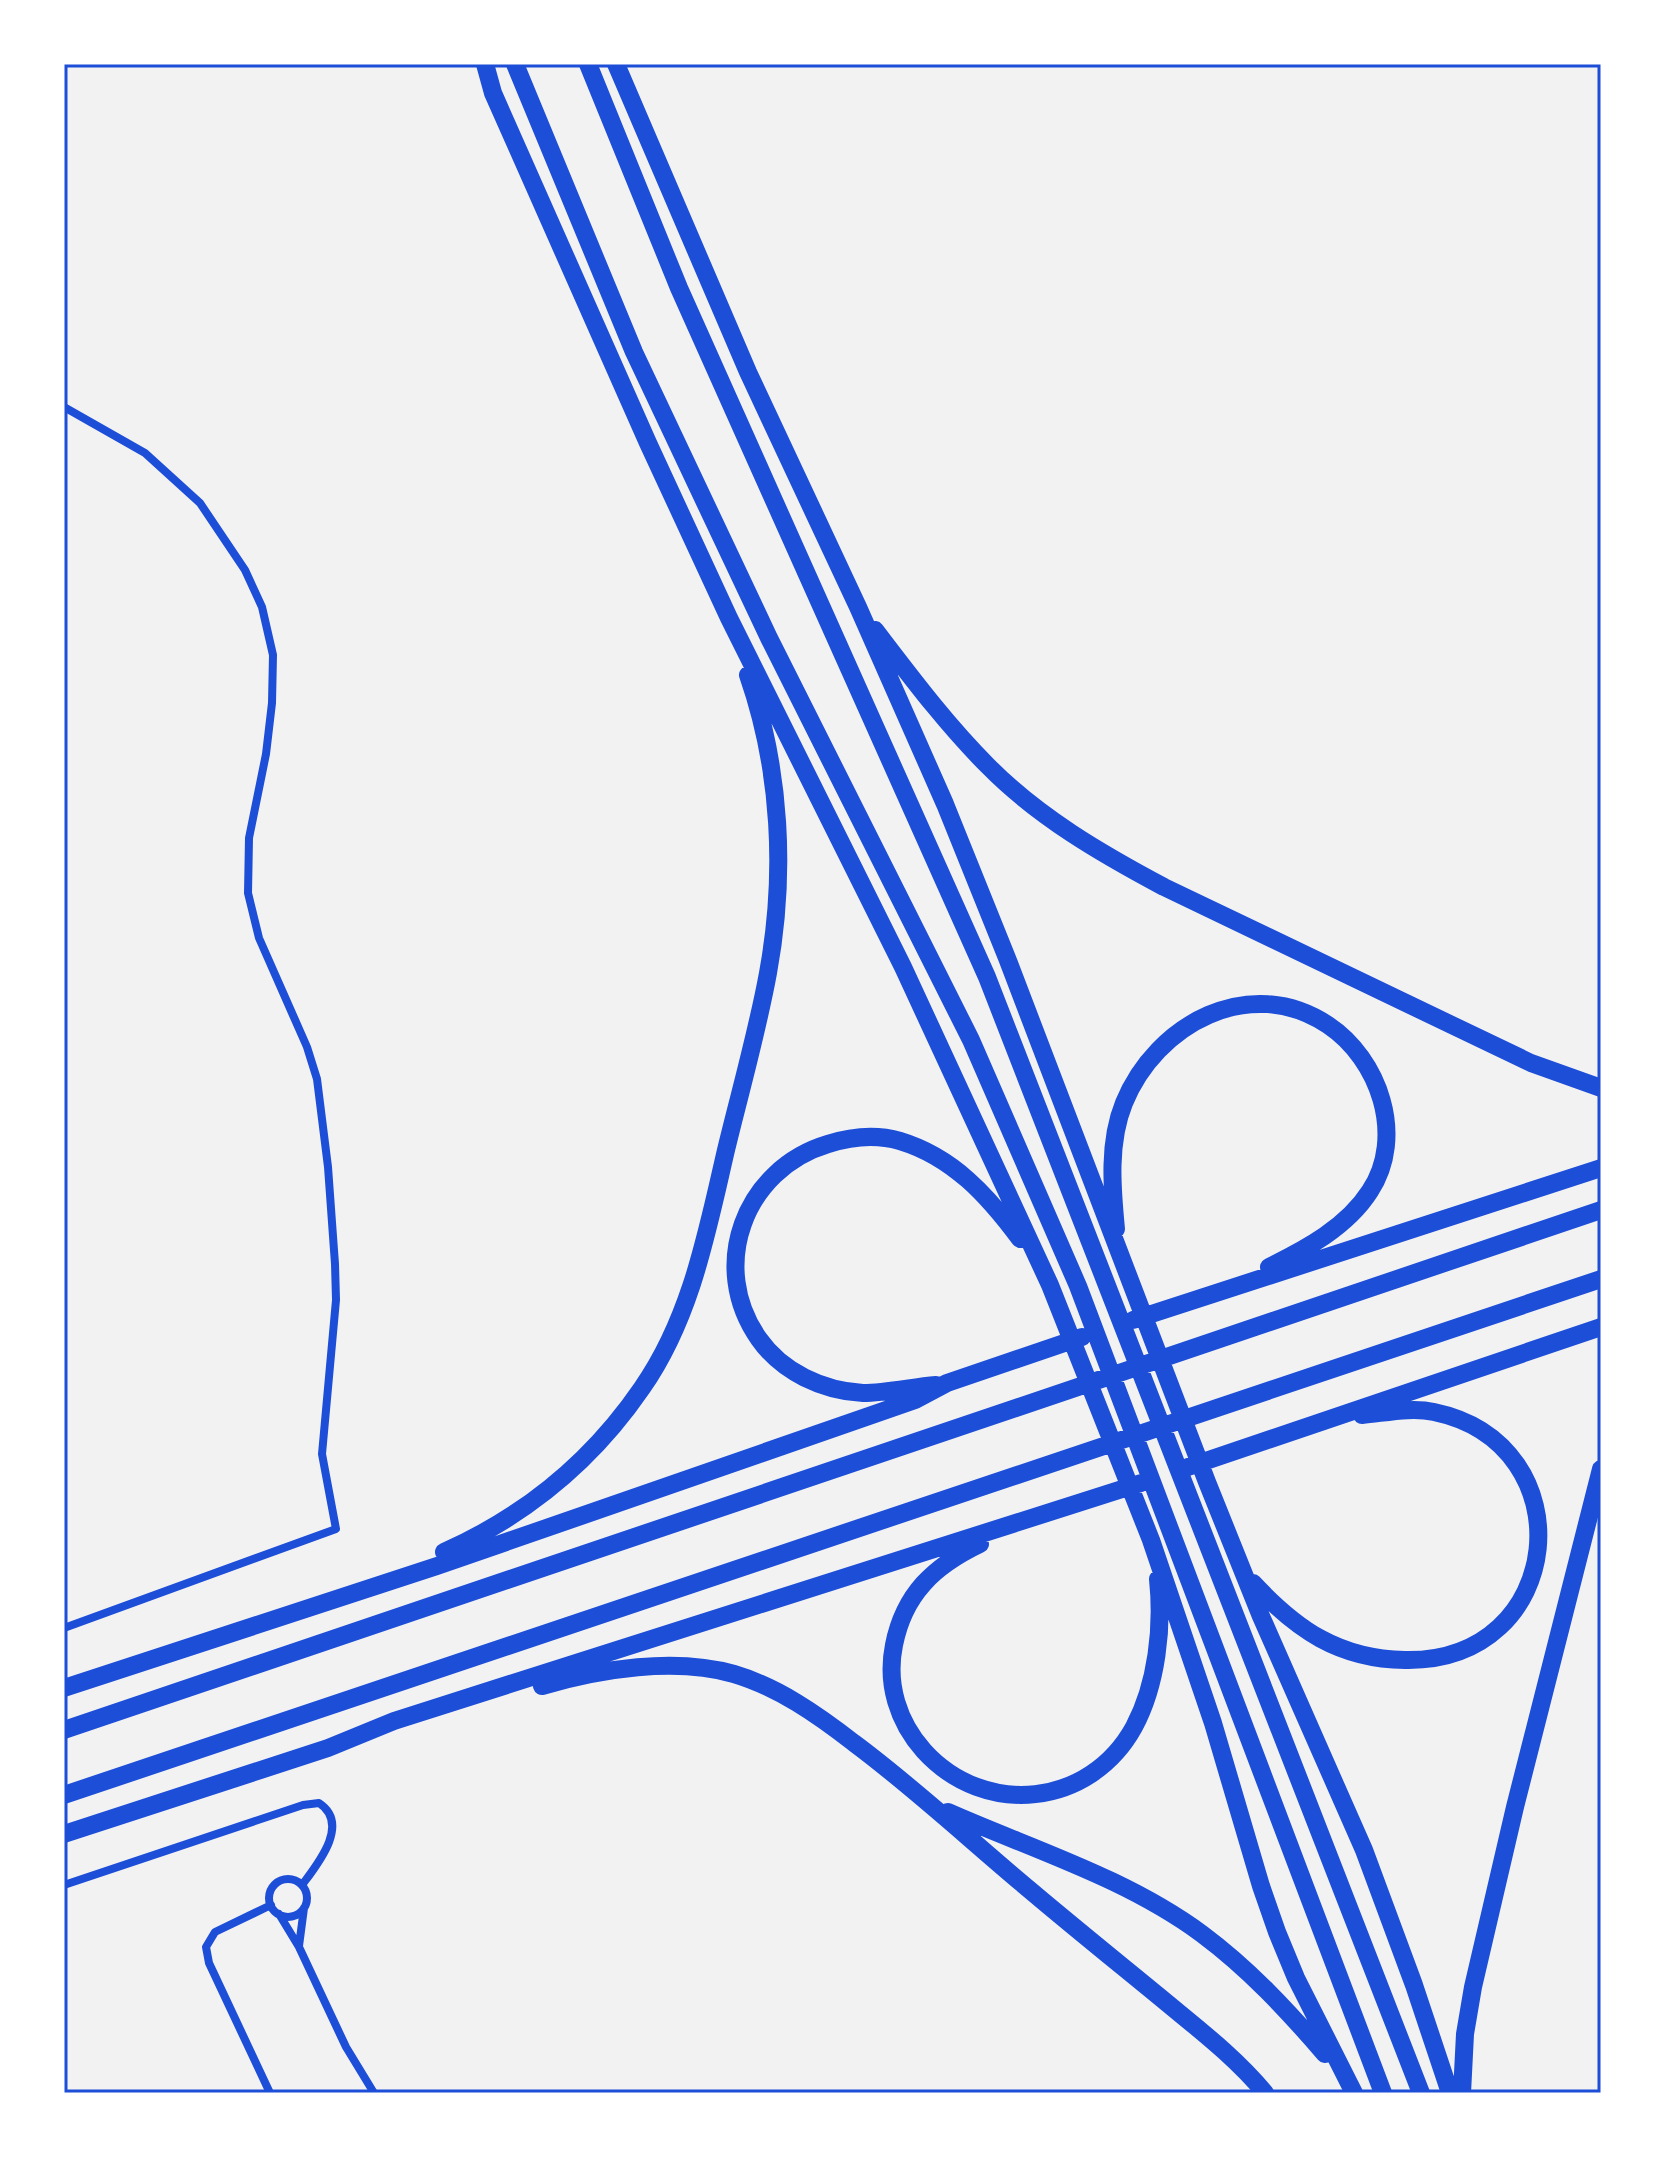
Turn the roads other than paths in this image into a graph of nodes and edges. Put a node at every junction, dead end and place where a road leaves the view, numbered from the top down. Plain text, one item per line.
1 (485, 64) edge
2 (515, 64) edge
3 (588, 64) edge
4 (616, 64) edge
5 (64, 407) edge
6 (858, 607) junction
7 (729, 618) junction
8 (1601, 1088) edge
9 (1601, 1168) edge
10 (1601, 1210) edge
11 (1118, 1248) junction
12 (1601, 1279) edge
13 (1050, 1285) junction
14 (1212, 1293) junction
15 (1601, 1327) edge
16 (947, 1383) junction
17 (1323, 1420) junction
18 (1601, 1469) edge
19 (1040, 1515) junction
20 (1151, 1540) junction
21 (1244, 1574) junction
22 (320, 1603) junction
23 (64, 1628) edge
24 (64, 1688) edge
25 (64, 1730) edge
26 (328, 1748) junction
27 (64, 1795) edge
28 (931, 1804) junction
29 (64, 1834) edge
30 (64, 1885) edge
31 (302, 1885) junction
32 (271, 1905) junction
33 (304, 1907) junction
34 (279, 1914) junction
35 (299, 1947) junction
36 (1343, 2074) junction
37 (270, 2093) edge
38 (374, 2093) edge
39 (1265, 2093) edge
40 (1354, 2093) edge
41 (1383, 2093) edge
42 (1421, 2093) edge
43 (1450, 2093) edge
44 (1462, 2093) edge

1 - 7 highway
2 - 41 highway
3 - 42 highway
4 - 6 highway
5 - 23 street
6 - 8 highway
6 - 11 highway
7 - 13 highway
7 - 22 highway
9 - 14 highway
10 - 25 highway
11 - 14 highway
11 - 21 highway
12 - 27 highway
13 - 16 highway
13 - 20 highway
14 - 16 highway
15 - 17 highway
16 - 22 highway
17 - 19 highway
17 - 21 highway
18 - 44 highway
19 - 20 highway
19 - 26 highway
20 - 36 highway
21 - 43 highway
22 - 24 highway
26 - 28 highway
26 - 29 highway
28 - 36 highway
28 - 39 highway
30 - 31 street
31 - 32 street
31 - 33 street
32 - 34 street
32 - 37 street
33 - 34 street
33 - 35 street
34 - 35 street
35 - 38 street
36 - 40 highway

